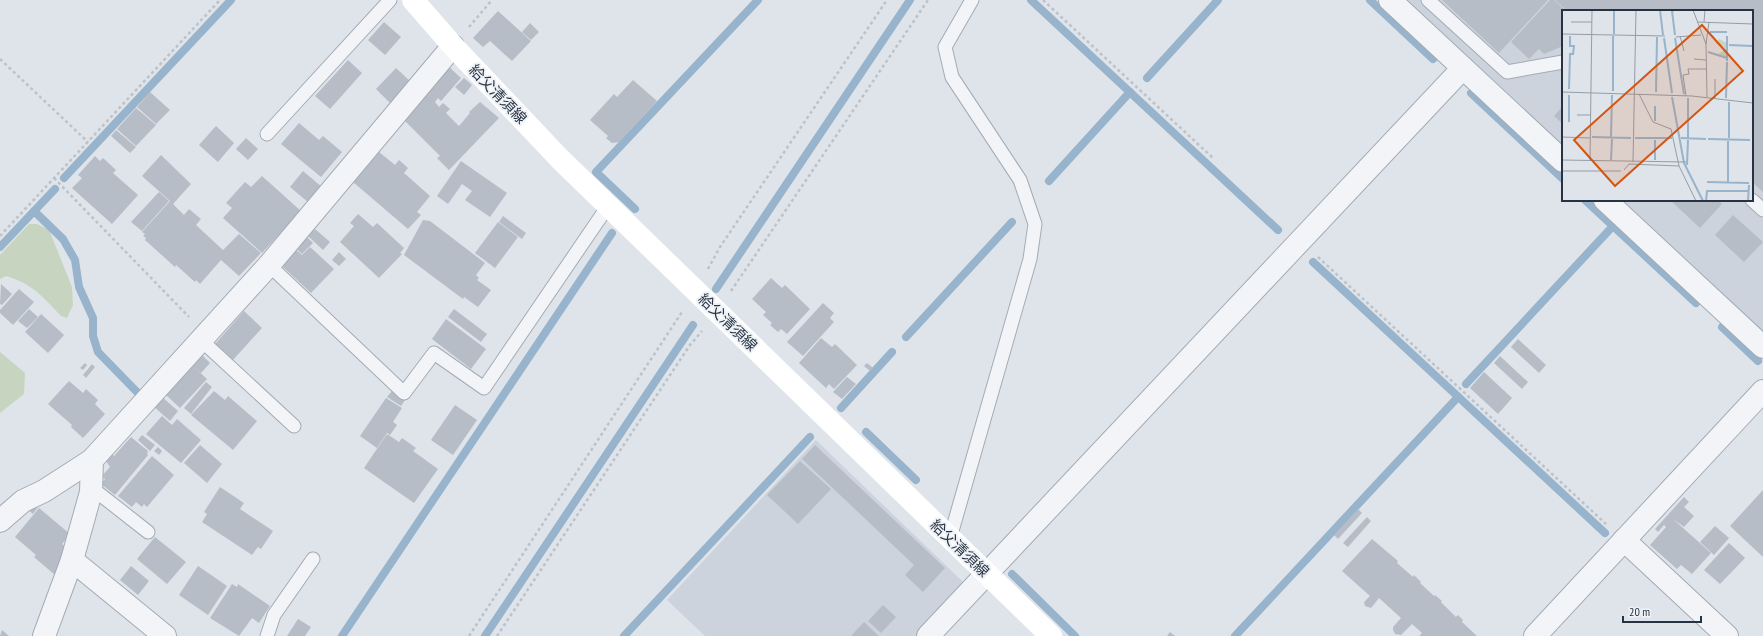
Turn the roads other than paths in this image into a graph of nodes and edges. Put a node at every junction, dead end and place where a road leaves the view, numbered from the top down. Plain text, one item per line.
1 (390, 0) edge
2 (413, 0) edge
3 (972, 0) edge
4 (1390, 0) edge
5 (1428, 0) edge
6 (453, 46) junction
7 (1562, 62) edge
8 (1463, 68) junction
9 (267, 134) dead end
10 (1562, 160) edge
11 (1606, 201) edge
12 (1753, 201) edge
13 (608, 206) junction
14 (1763, 210) edge
15 (269, 265) junction
16 (203, 337) junction
17 (1763, 347) edge
18 (1763, 391) edge
19 (294, 426) dead end
20 (92, 460) junction
21 (91, 492) junction
22 (0, 521) edge
23 (148, 532) dead end
24 (950, 538) junction
25 (1624, 540) junction
26 (313, 559) dead end
27 (72, 560) junction
28 (986, 574) junction
29 (44, 636) edge
30 (165, 636) edge
31 (267, 636) edge
32 (928, 636) edge
33 (1051, 636) edge
34 (1535, 636) edge
35 (1727, 636) edge

1 - 9 lane
2 - 6 main road, 給父清須線
3 - 24 lane
4 - 8 street
5 - 7 lane
6 - 13 main road, 給父清須線
6 - 15 street
8 - 10 street
8 - 28 street
11 - 17 street
12 - 14 lane
13 - 15 lane
13 - 24 main road, 給父清須線
15 - 16 street
16 - 19 lane
16 - 20 street
18 - 25 street
20 - 21 street
20 - 22 street
21 - 23 lane
21 - 27 street
24 - 28 main road, 給父清須線
25 - 34 street
25 - 35 street
26 - 31 lane
27 - 29 street
27 - 30 street
28 - 32 street
28 - 33 main road, 給父清須線

